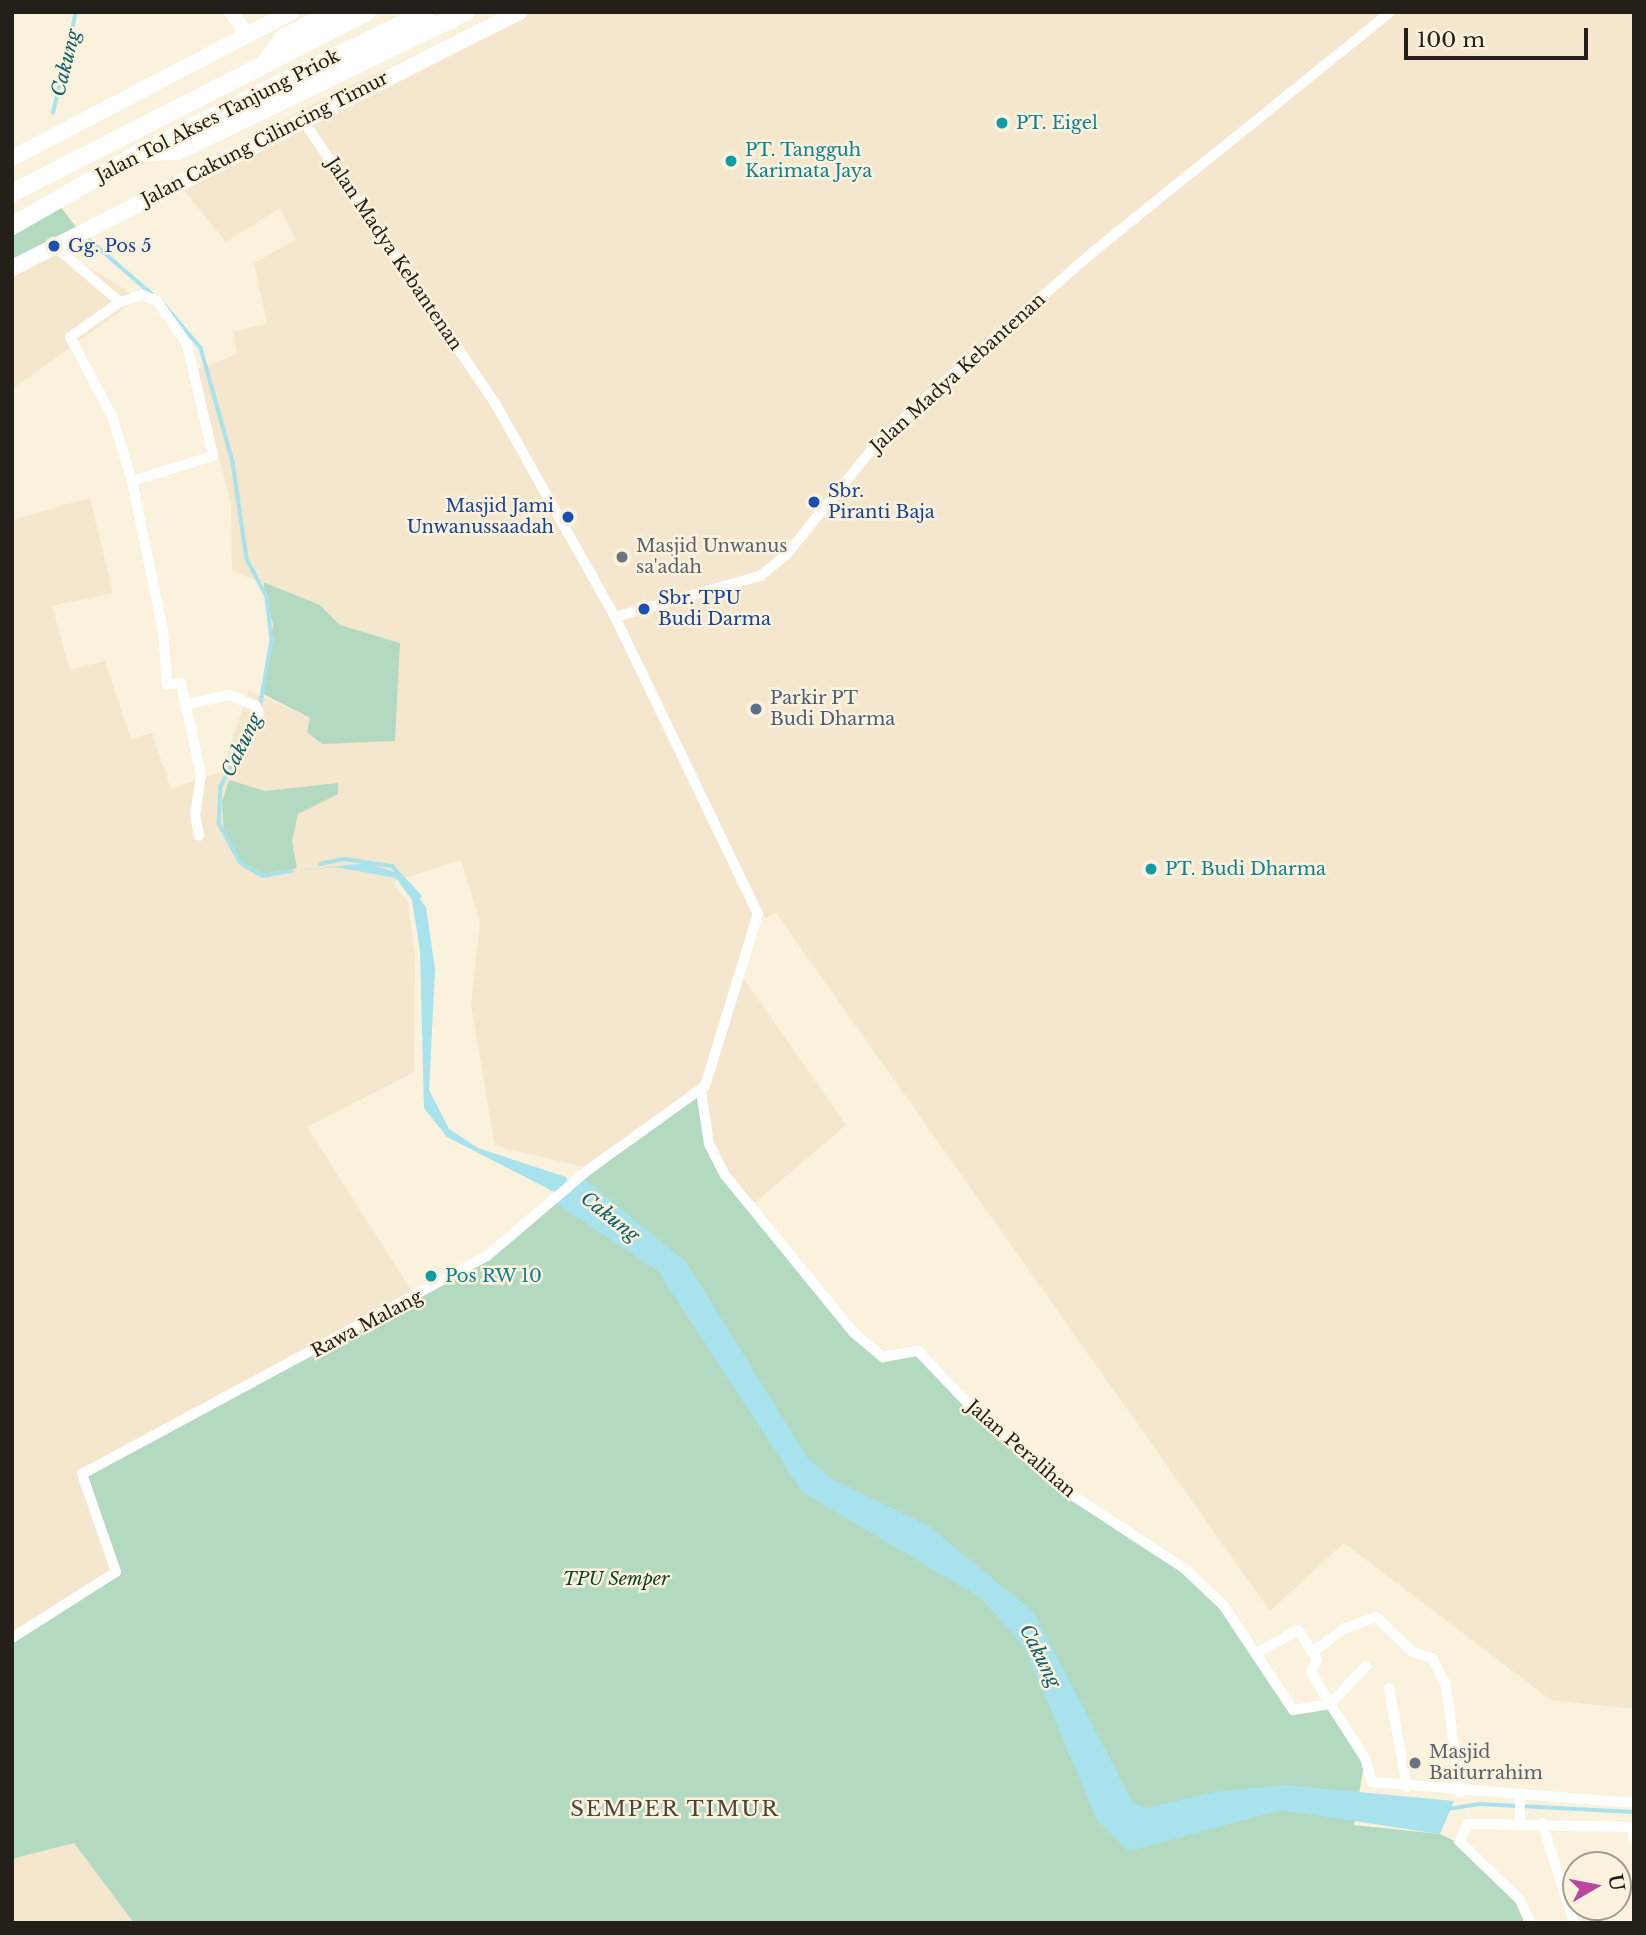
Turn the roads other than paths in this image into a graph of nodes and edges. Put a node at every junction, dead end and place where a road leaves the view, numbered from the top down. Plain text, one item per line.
1 (230, 12) edge
2 (290, 12) edge
3 (333, 12) edge
4 (367, 12) edge
5 (427, 12) edge
6 (465, 12) edge
7 (519, 12) edge
8 (1390, 12) edge
9 (248, 36) junction
10 (267, 61) junction
11 (302, 118) junction
12 (141, 152) junction
13 (12, 158) edge
14 (12, 193) edge
15 (12, 226) edge
16 (57, 244) junction
17 (12, 268) edge
18 (120, 302) junction
19 (132, 481) junction
20 (615, 617) junction
21 (187, 704) junction
22 (259, 714) dead end
23 (199, 836) dead end
24 (701, 1091) junction
25 (12, 1638) edge
26 (1313, 1652) junction
27 (1257, 1653) junction
28 (1366, 1666) dead end
29 (1389, 1688) dead end
30 (1330, 1704) junction
31 (1407, 1787) junction
32 (1460, 1793) junction
33 (1520, 1800) junction
34 (1634, 1803) edge
35 (1520, 1821) junction
36 (1542, 1824) junction
37 (1633, 1827) edge
38 (1634, 1841) edge
39 (1530, 1923) edge
40 (1574, 1923) edge

1 - 9 main road
2 - 9 highway
3 - 10 highway
4 - 10 highway, Jalan Tol Akses Tanjung Priok
5 - 12 highway, Jalan Tol Akses Tanjung Priok
6 - 12 highway
7 - 11 highway, Jalan Cakung Cilincing Timur
8 - 20 street, Jalan Madya Kebantenan
9 - 13 highway
10 - 14 highway, Jalan Tol Akses Tanjung Priok
11 - 16 highway, Jalan Cakung Cilincing Timur
11 - 20 street, Jalan Madya Kebantenan
12 - 15 highway, Jalan Tol Akses Tanjung Priok
16 - 17 highway, Jalan Cakung Cilincing Timur
16 - 18 street
18 - 19 street
18 - 19 street
19 - 21 street
20 - 24 street
21 - 22 street
21 - 23 street
24 - 25 street, Rawa Malang
24 - 27 street, Jalan Peralihan
26 - 27 street
26 - 30 street
26 - 32 street
27 - 30 street, Jalan Peralihan
28 - 30 street
29 - 31 street
30 - 31 street
31 - 32 street
32 - 33 street
33 - 34 street
33 - 35 street
35 - 36 street
35 - 39 street
36 - 37 street
36 - 40 street
37 - 38 street

